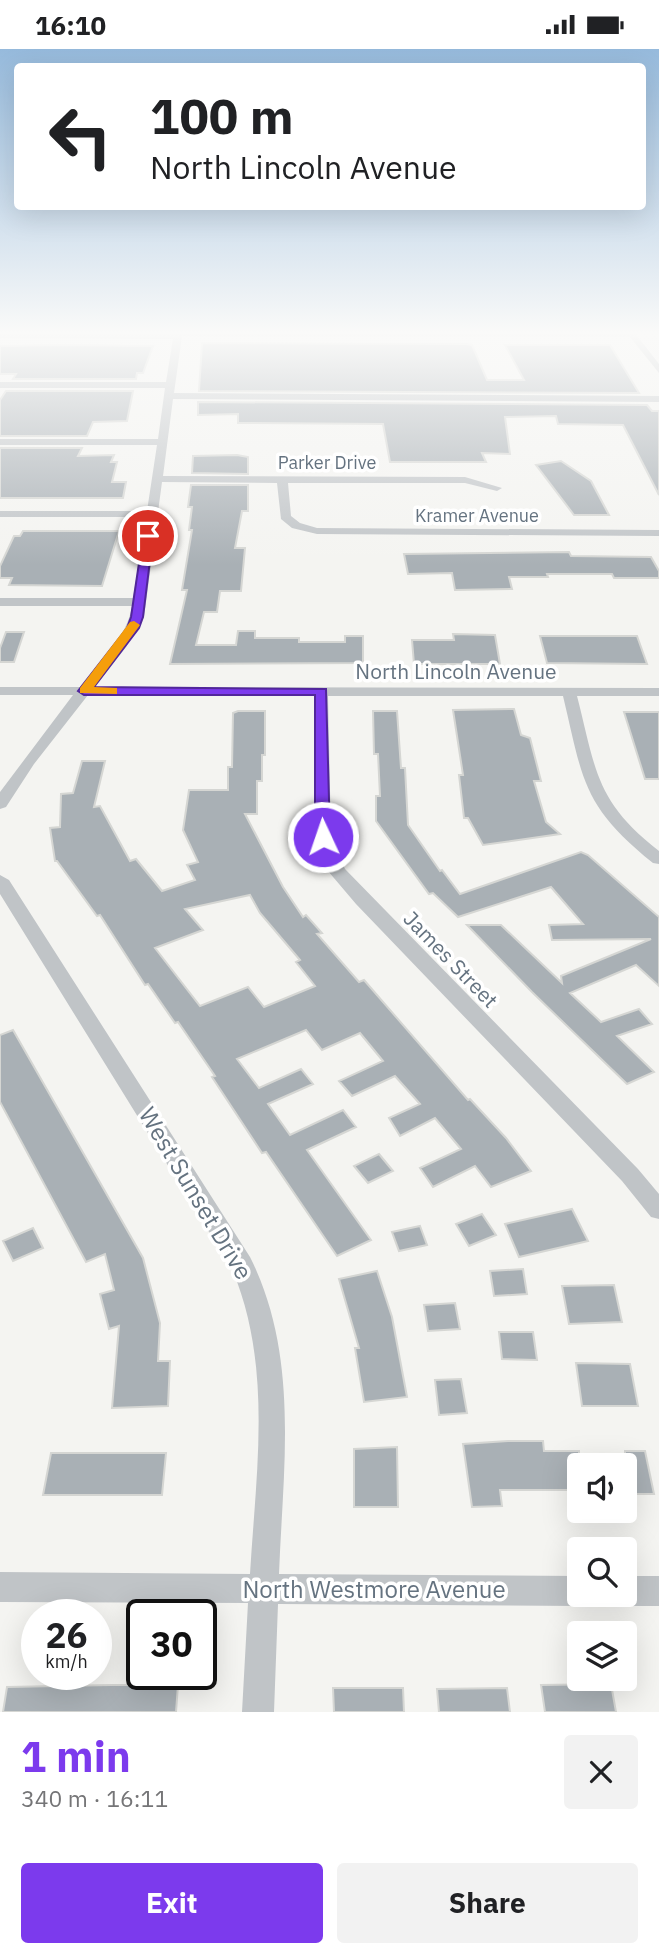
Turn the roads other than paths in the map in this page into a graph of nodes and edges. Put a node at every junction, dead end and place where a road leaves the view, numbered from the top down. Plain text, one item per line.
1 (166, 410) edge
2 (0, 442) edge
3 (162, 442) junction
4 (156, 479) junction
5 (282, 479) junction
6 (497, 488) dead end
7 (0, 514) edge
8 (151, 514) junction
9 (659, 533) edge
10 (0, 602) edge
11 (139, 602) junction
12 (0, 691) edge
13 (84, 691) junction
14 (321, 691) junction
15 (569, 692) junction
16 (659, 692) edge
17 (0, 804) edge
18 (659, 859) edge
19 (0, 880) edge
20 (659, 1210) edge
21 (0, 1587) edge
22 (263, 1589) junction
23 (567, 1591) edge
24 (637, 1591) edge
25 (659, 1591) edge
26 (258, 1712) edge

1 - 3 street
2 - 3 street
3 - 4 street
4 - 5 street, Parker Drive
4 - 8 street
5 - 6 street, Parker Drive
5 - 9 street, Kramer Avenue
7 - 8 street
8 - 11 street
10 - 11 street
11 - 13 street
12 - 13 street, North Lincoln Avenue
13 - 14 street, North Lincoln Avenue
13 - 17 street
14 - 15 street, North Lincoln Avenue
14 - 20 street, James Street
15 - 16 street, North Lincoln Avenue
15 - 18 street
19 - 22 street, West Sunset Drive
21 - 22 street, North Westmore Avenue
22 - 23 street, North Westmore Avenue
22 - 26 street, West Sunset Drive
24 - 25 street

